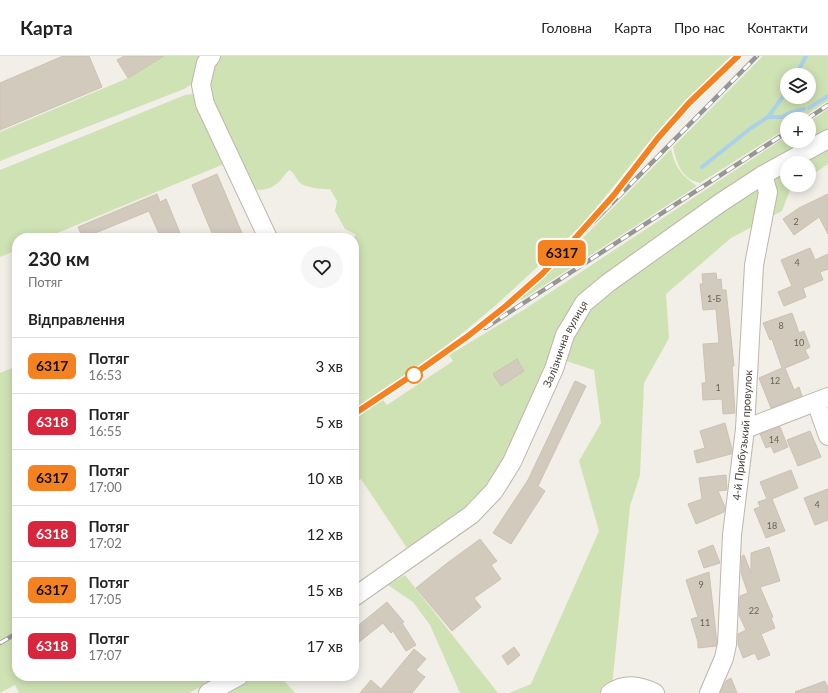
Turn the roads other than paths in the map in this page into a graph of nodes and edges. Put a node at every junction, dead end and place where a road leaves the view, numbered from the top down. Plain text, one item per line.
1 (211, 56) edge
2 (828, 139) edge
3 (763, 175) junction
4 (266, 233) edge
5 (822, 399) edge
6 (745, 429) junction
7 (828, 436) edge
8 (359, 593) edge
9 (229, 681) edge
10 (208, 693) edge
11 (610, 693) edge
12 (655, 693) edge
13 (709, 693) edge

1 - 4 street
2 - 3 street, Залізнична вулиця
3 - 6 street, 4-й Прибузький провулок
3 - 8 street, Залізнична вулиця
5 - 6 street
5 - 7 street
6 - 13 street, 4-й Прибузький провулок
9 - 10 street
11 - 12 street

